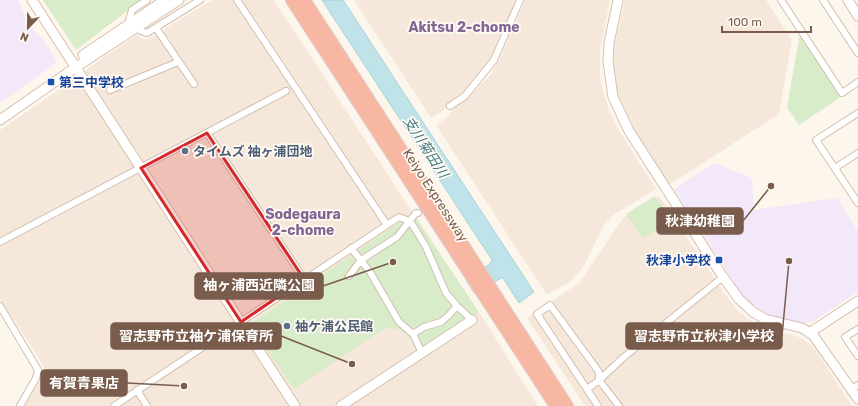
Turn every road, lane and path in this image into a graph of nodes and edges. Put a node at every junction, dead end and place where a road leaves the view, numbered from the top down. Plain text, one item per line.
1 (32, 0) edge
2 (147, 0) edge
3 (165, 0) edge
4 (179, 0) edge
5 (200, 0) edge
6 (237, 0) edge
7 (292, 0) edge
8 (304, 0) edge
9 (520, 0) edge
10 (618, 0) edge
11 (781, 0) edge
12 (823, 0) edge
13 (848, 0) edge
14 (150, 14) junction
15 (858, 16) edge
16 (128, 24) junction
17 (138, 27) junction
18 (156, 28) junction
19 (858, 53) edge
20 (178, 62) junction
21 (74, 65) junction
22 (858, 82) edge
23 (194, 84) dead end
24 (110, 90) dead end
25 (286, 91) dead end
26 (450, 106) dead end
27 (858, 113) edge
28 (0, 114) edge
29 (0, 120) edge
30 (207, 133) junction
31 (858, 153) edge
32 (141, 168) junction
33 (835, 168) junction
34 (856, 195) edge
35 (858, 204) edge
36 (418, 213) dead end
37 (409, 221) junction
38 (387, 225) junction
39 (0, 242) edge
40 (351, 248) junction
41 (360, 260) junction
42 (474, 270) junction
43 (349, 276) dead end
44 (723, 277) junction
45 (304, 279) junction
46 (488, 292) junction
47 (858, 301) edge
48 (457, 306) junction
49 (1, 311) edge
50 (472, 320) joint
51 (241, 322) junction
52 (858, 329) edge
53 (809, 333) junction
54 (413, 334) junction
55 (422, 353) junction
56 (858, 356) edge
57 (599, 380) junction
58 (855, 387) edge
59 (587, 389) junction
60 (137, 390) junction
61 (858, 399) edge
62 (20, 406) edge
63 (114, 406) edge
64 (147, 406) edge
65 (295, 406) edge
66 (341, 406) edge
67 (556, 406) edge
68 (567, 406) edge
69 (598, 406) edge
70 (619, 406) edge

1 - 21 street
2 - 16 street
3 - 14 street
4 - 14 street
5 - 18 street
6 - 38 street
7 - 42 highway, Keiyo Expressway
8 - 42 highway, Keiyo Expressway
9 - 26 street
10 - 44 street
11 - 22 street
12 - 19 street
13 - 15 street
14 - 16 street
14 - 17 street
16 - 21 street
17 - 18 street
17 - 21 street
18 - 20 street
20 - 23 street
20 - 24 street
21 - 28 street
21 - 29 street
21 - 32 street
25 - 30 street
27 - 33 street
30 - 32 street
30 - 45 street
31 - 33 street
32 - 39 street
32 - 51 street
33 - 34 street
34 - 35 street
36 - 37 street
37 - 38 street
37 - 41 street
37 - 48 street
38 - 40 street
40 - 41 street
40 - 45 street
41 - 43 street
41 - 54 street
42 - 46 highway, Keiyo Expressway
44 - 53 street
44 - 57 street
45 - 51 street
46 - 67 highway, Keiyo Expressway
46 - 68 highway, Keiyo Expressway
47 - 53 street
48 - 50 street
48 - 54 street
49 - 62 street
50 - 55 street
51 - 60 street
51 - 65 street
52 - 56 street
53 - 58 street
54 - 55 street
55 - 66 street
57 - 59 street
57 - 59 street
57 - 70 street
58 - 61 street
59 - 69 street
60 - 63 street
60 - 64 street

